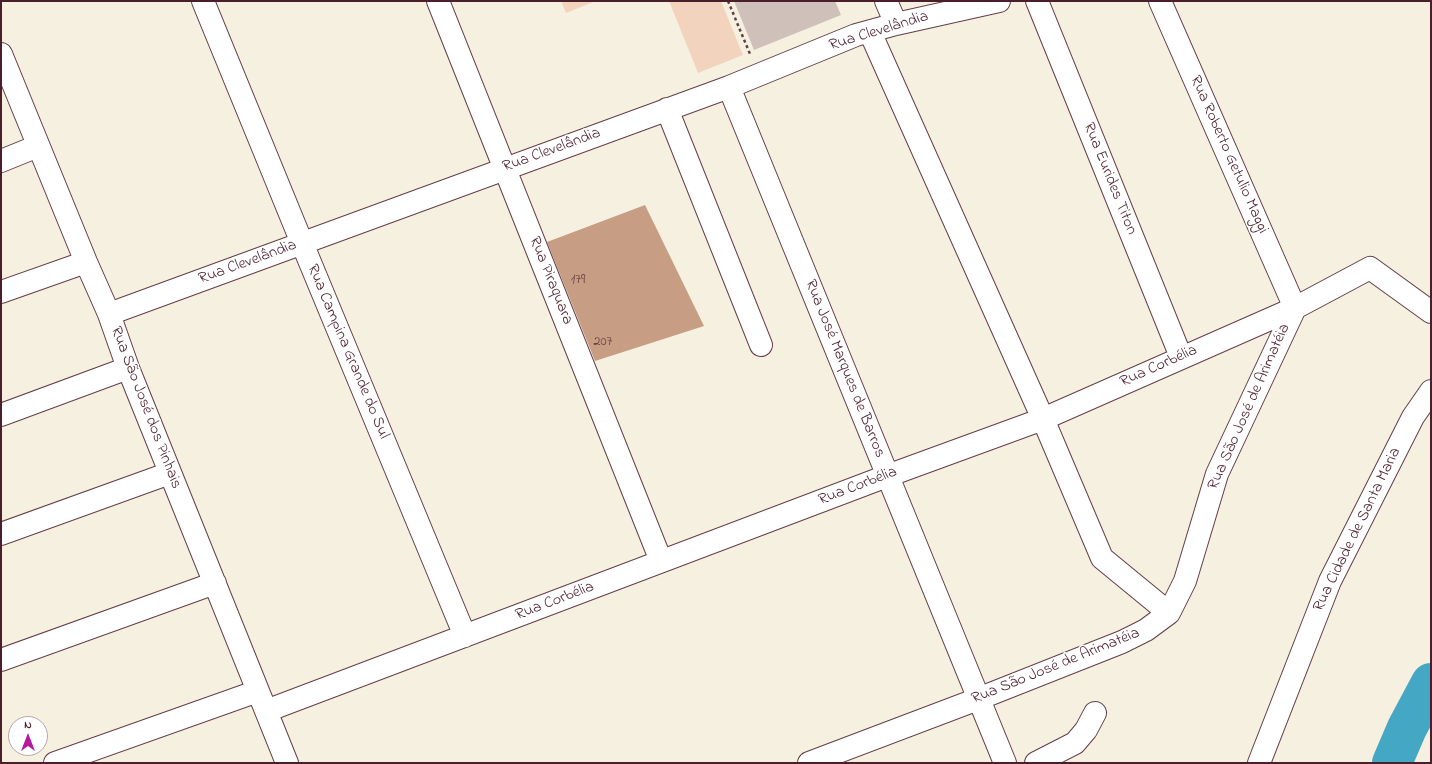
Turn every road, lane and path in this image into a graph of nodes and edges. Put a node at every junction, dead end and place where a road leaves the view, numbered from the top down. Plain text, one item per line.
1 (203, 1) edge
2 (438, 1) edge
3 (728, 1) edge
4 (886, 1) edge
5 (999, 1) edge
6 (1037, 1) edge
7 (1160, 1) edge
8 (896, 24) junction
9 (870, 32) junction
10 (2, 62) edge
11 (758, 75) junction
12 (729, 87) junction
13 (667, 109) junction
14 (38, 146) junction
15 (1, 161) edge
16 (505, 169) junction
17 (302, 243) junction
18 (86, 262) junction
19 (1, 292) edge
20 (1295, 308) junction
21 (1431, 312) edge
22 (109, 314) junction
23 (761, 345) dead end
24 (1181, 357) junction
25 (128, 368) junction
26 (1431, 391) edge
27 (1, 415) edge
28 (1043, 419) junction
29 (170, 473) junction
30 (888, 476) junction
31 (1, 534) edge
32 (661, 561) junction
33 (215, 584) junction
34 (1169, 613) junction
35 (465, 636) junction
36 (1, 660) edge
37 (258, 691) junction
38 (978, 699) junction
39 (266, 711) junction
40 (1095, 713) dead end
41 (55, 763) edge
42 (287, 763) edge
43 (809, 763) edge
44 (1005, 763) edge
45 (1036, 763) edge
46 (1259, 763) edge

1 - 17 street, Rua Campina Grande do Sul
2 - 16 street, Rua Piraquara
3 - 11 path
4 - 8 street
5 - 8 street, Rua Clevelândia
6 - 24 street, Rua Eurides Titon
7 - 20 street, Rua Roberto Getulio Maggi
8 - 9 street, Rua Clevelândia
9 - 11 street, Rua Clevelândia
9 - 28 street
10 - 14 street, Rua São José dos Pinhais
11 - 12 street, Rua Clevelândia
12 - 13 street, Rua Clevelândia
12 - 30 street, Rua José Marques de Barros
13 - 16 street, Rua Clevelândia
13 - 23 street
14 - 15 street
14 - 18 street, Rua São José dos Pinhais
16 - 17 street, Rua Clevelândia
16 - 32 street, Rua Piraquara
17 - 22 street, Rua Clevelândia
17 - 35 street, Rua Campina Grande do Sul
18 - 19 street
18 - 22 street, Rua São José dos Pinhais
20 - 21 street, Rua Corbélia
20 - 24 street, Rua Corbélia
20 - 34 street, Rua São José de Arimatéia
22 - 25 street, Rua São José dos Pinhais
24 - 28 street, Rua Corbélia
25 - 27 street
25 - 29 street, Rua São José dos Pinhais
26 - 46 street, Rua Cidade de Santa Maria
28 - 30 street, Rua Corbélia
28 - 34 street
29 - 31 street
29 - 33 street, Rua São José dos Pinhais
30 - 32 street, Rua Corbélia
30 - 38 street, Rua José Marques de Barros
32 - 35 street, Rua Corbélia
33 - 36 street
33 - 37 street, Rua São José dos Pinhais
34 - 38 street, Rua São José de Arimatéia
35 - 39 street, Rua Corbélia
37 - 39 street, Rua São José dos Pinhais
37 - 41 street
38 - 43 street, Rua São José de Arimatéia
38 - 44 street, Rua José Marques de Barros
39 - 42 street, Rua São José dos Pinhais
40 - 45 street

